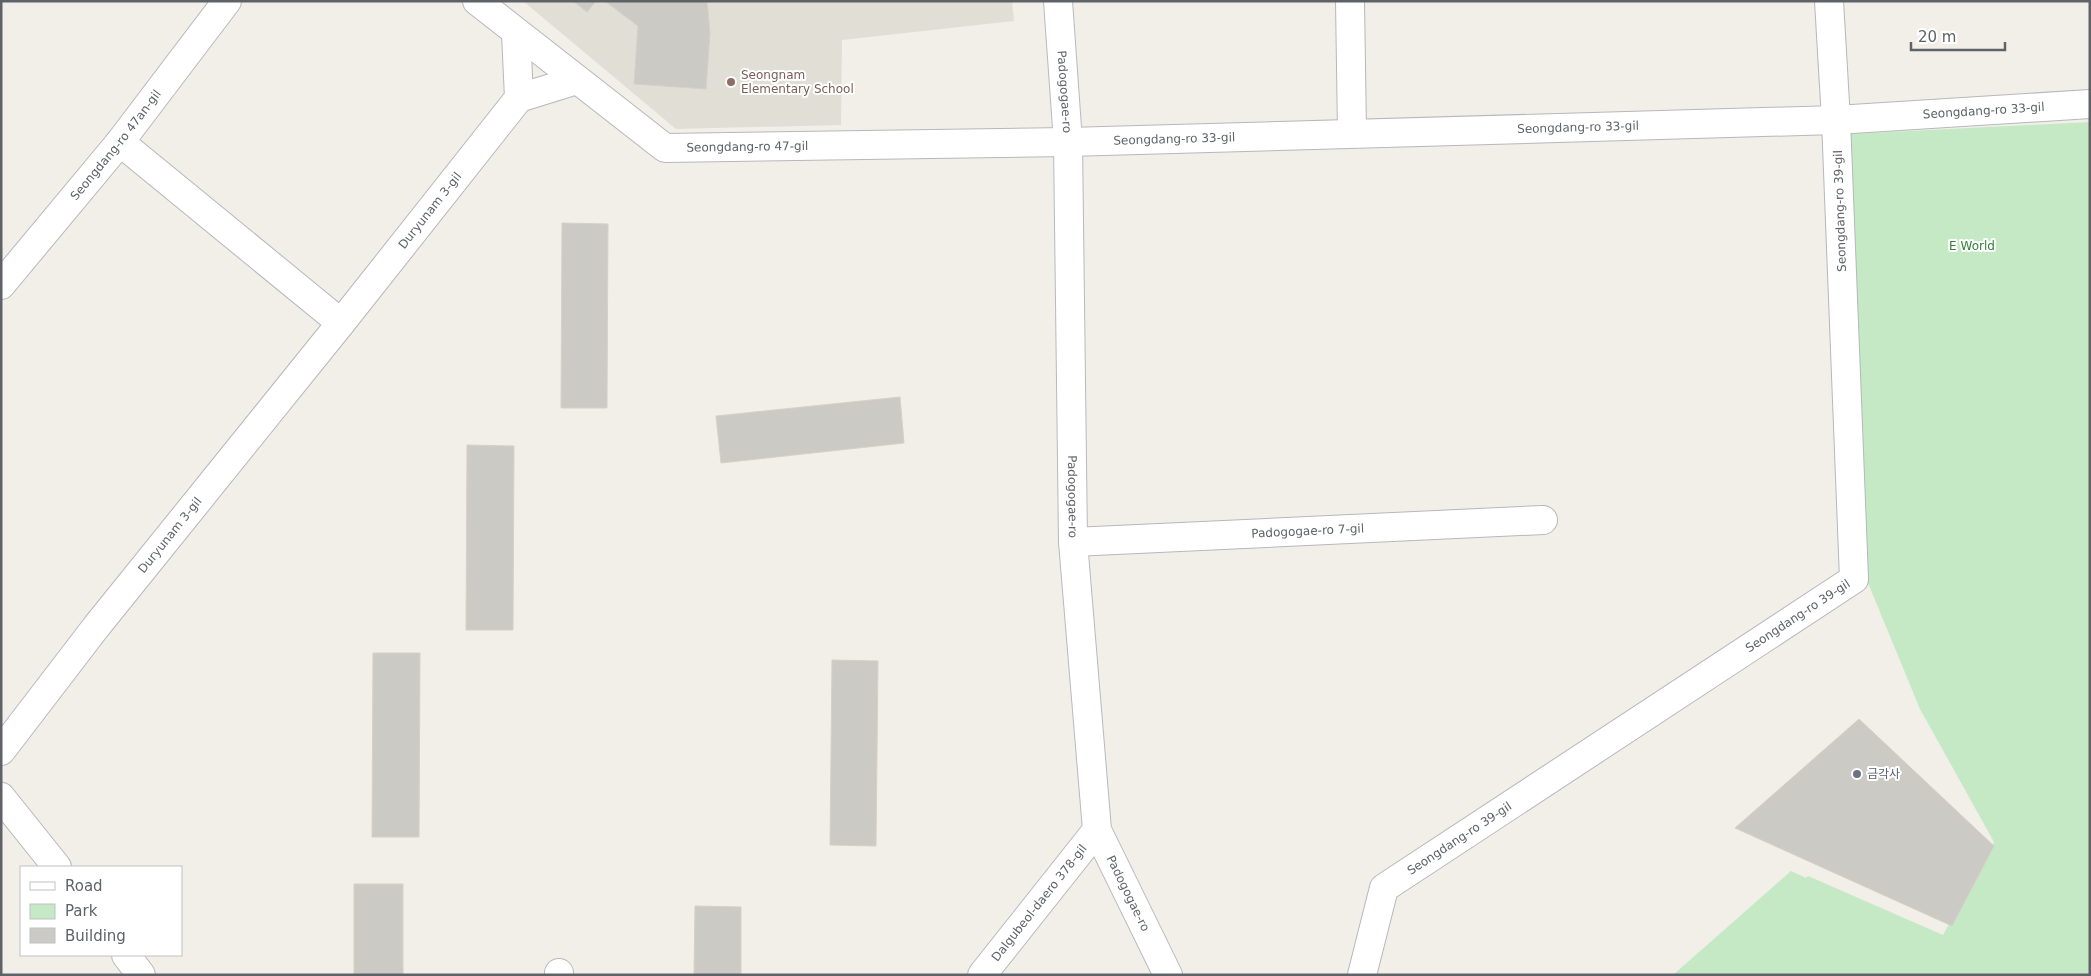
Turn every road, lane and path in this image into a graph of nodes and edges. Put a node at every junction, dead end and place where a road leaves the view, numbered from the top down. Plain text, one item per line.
1 (227, 1) edge
2 (477, 1) edge
3 (1058, 1) edge
4 (1350, 1) edge
5 (1829, 1) edge
6 (516, 33) junction
7 (576, 80) junction
8 (519, 98) junction
9 (2090, 104) edge
10 (1836, 120) junction
11 (1352, 132) junction
12 (120, 142) junction
13 (1068, 142) junction
14 (1, 285) edge
15 (342, 323) junction
16 (1543, 520) dead end
17 (1073, 542) junction
18 (1, 752) edge
19 (1, 797) edge
20 (1097, 830) junction
21 (56, 866) edge
22 (127, 956) edge
23 (142, 975) edge
24 (982, 975) edge
25 (1168, 975) edge
26 (1362, 975) edge

1 - 12 street, Seongdang-ro 47an-gil
2 - 6 street, Seongdang-ro 47-gil
3 - 13 street, Padogogae-ro
4 - 11 street
5 - 10 street, Seongdang-ro 39-gil
6 - 7 street, Seongdang-ro 47-gil
6 - 8 street
7 - 8 street
7 - 13 street, Seongdang-ro 47-gil
8 - 15 street, Duryunam 3-gil
9 - 10 street, Seongdang-ro 33-gil
10 - 11 street, Seongdang-ro 33-gil
10 - 26 street, Seongdang-ro 39-gil
11 - 13 street, Seongdang-ro 33-gil
12 - 14 street, Seongdang-ro 47an-gil
12 - 15 street
13 - 17 street, Padogogae-ro
15 - 18 street, Duryunam 3-gil
16 - 17 street, Padogogae-ro 7-gil
17 - 20 street, Padogogae-ro
19 - 21 street
20 - 24 street, Dalgubeol-daero 378-gil
20 - 25 street, Padogogae-ro
22 - 23 street

